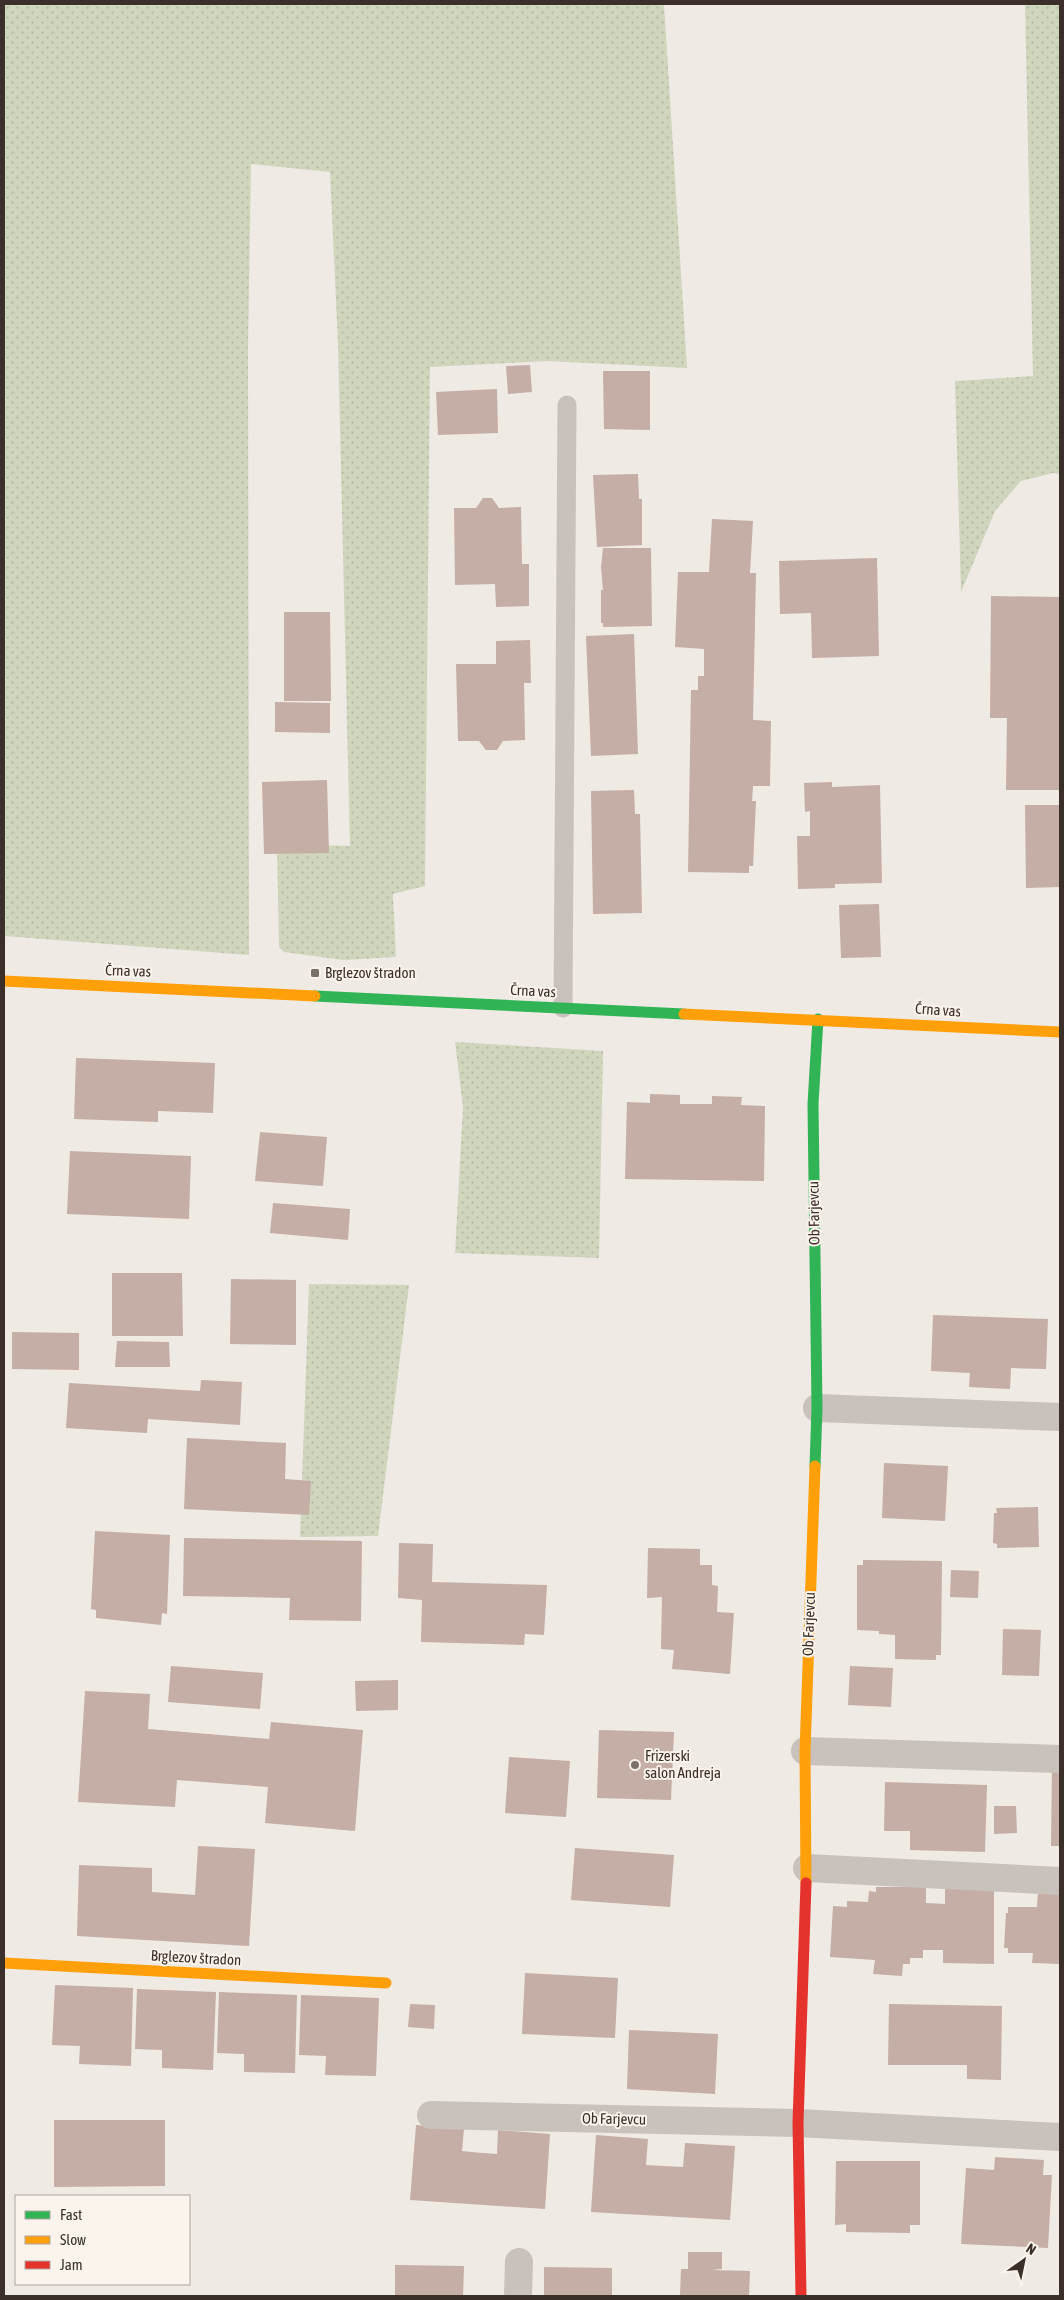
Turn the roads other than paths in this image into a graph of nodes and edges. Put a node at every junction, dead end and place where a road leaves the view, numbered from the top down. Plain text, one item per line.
1 (567, 405) dead end
2 (4, 981) edge
3 (563, 1008) junction
4 (818, 1019) junction
5 (1060, 1032) edge
6 (817, 1408) junction
7 (1060, 1417) edge
8 (805, 1751) junction
9 (1060, 1759) edge
10 (807, 1868) junction
11 (1060, 1881) edge
12 (4, 1963) edge
13 (386, 1983) dead end
14 (431, 2115) dead end
15 (798, 2123) junction
16 (1060, 2136) edge
17 (519, 2262) dead end
18 (518, 2296) edge
19 (801, 2296) edge

1 - 3 lane
2 - 3 street, Črna vas
3 - 4 street, Črna vas
4 - 5 street, Črna vas
4 - 6 street, Ob Farjevcu
6 - 7 street
6 - 8 street, Ob Farjevcu
8 - 9 street
8 - 10 street, Ob Farjevcu
10 - 11 street
10 - 15 street, Ob Farjevcu
12 - 13 street, Brglezov štradon
14 - 15 street, Ob Farjevcu
15 - 16 street, Ob Farjevcu
15 - 19 street, Ob Farjevcu
17 - 18 street

